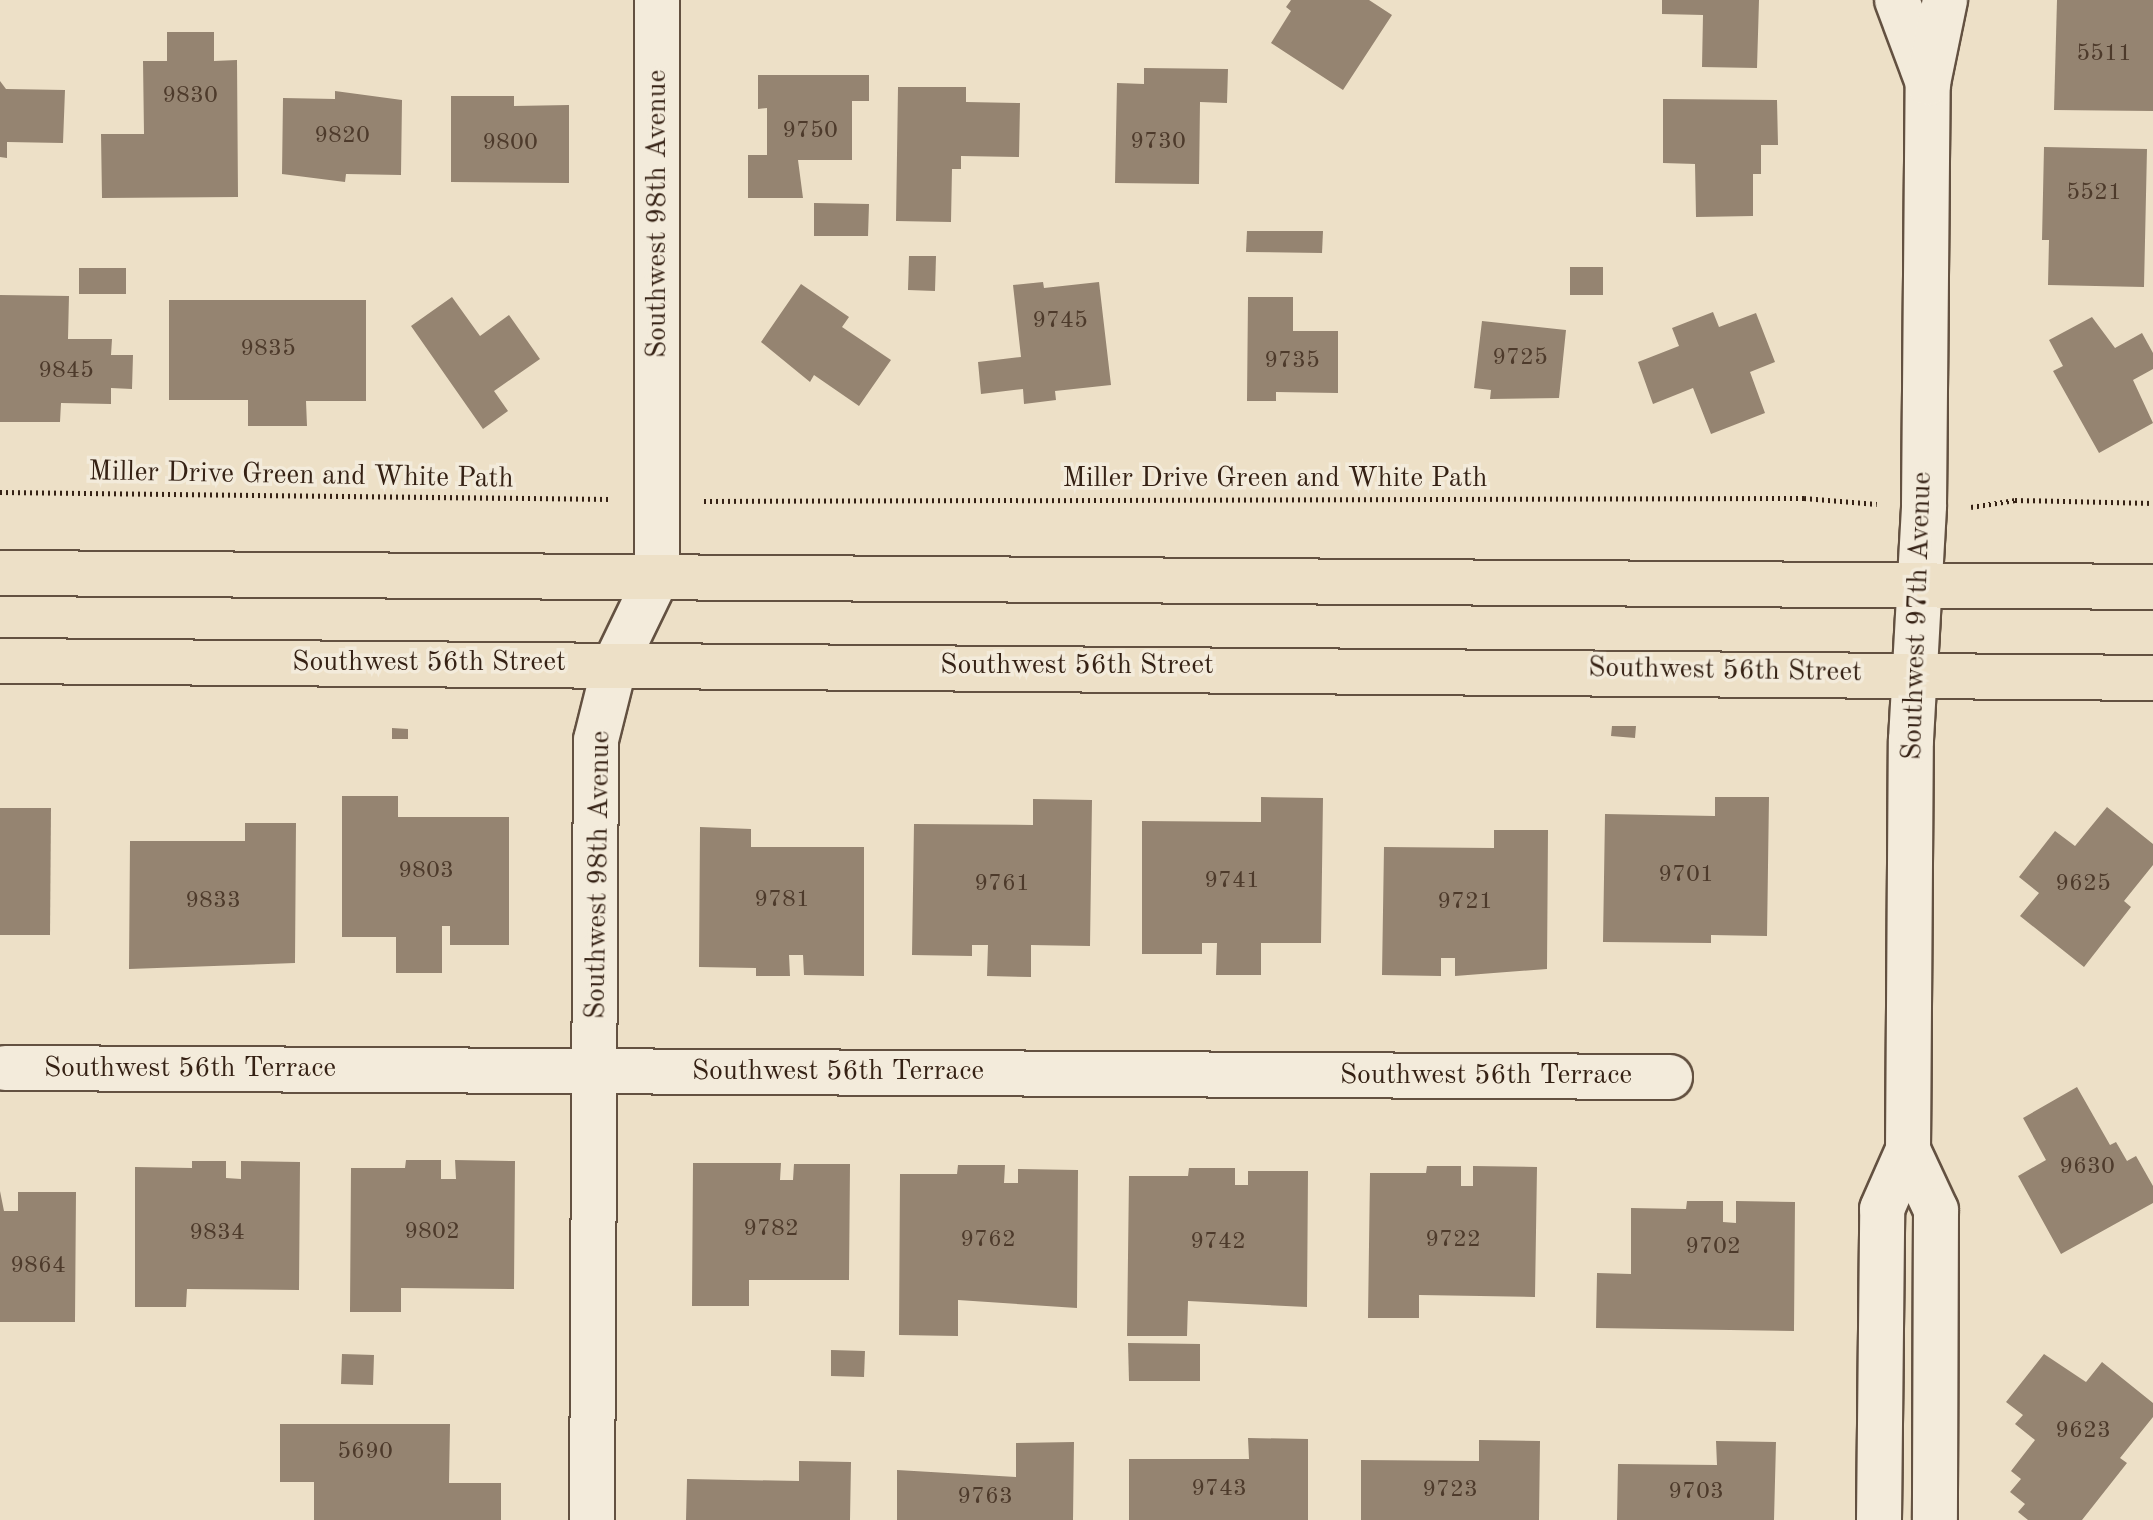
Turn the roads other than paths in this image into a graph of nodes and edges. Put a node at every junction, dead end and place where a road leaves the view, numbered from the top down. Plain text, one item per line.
1 (657, 0) edge
2 (1897, 0) edge
3 (1945, 0) edge
4 (1928, 83) junction
5 (0, 573) edge
6 (657, 577) junction
7 (1919, 584) junction
8 (2153, 587) edge
9 (0, 661) edge
10 (615, 664) junction
11 (1914, 673) junction
12 (2153, 678) edge
13 (5, 1068) dead end
14 (595, 1071) junction
15 (1670, 1077) dead end
16 (1908, 1150) junction
17 (592, 1520) edge
18 (1879, 1520) edge
19 (1935, 1520) edge

1 - 6 street, Southwest 98th Avenue
2 - 4 street, Southwest 97th Avenue
3 - 4 street, Southwest 97th Avenue
4 - 7 street, Southwest 97th Avenue
5 - 6 main road
6 - 7 main road
6 - 10 street, Southwest 98th Avenue
7 - 8 main road
7 - 11 street, Southwest 97th Avenue
9 - 10 main road, Southwest 56th Street
10 - 11 main road, Southwest 56th Street
10 - 14 street, Southwest 98th Avenue
11 - 12 main road, Southwest 56th Street
11 - 16 street, Southwest 97th Avenue
13 - 14 street, Southwest 56th Terrace
14 - 15 street, Southwest 56th Terrace
14 - 17 street, Southwest 98th Avenue
16 - 18 street, Southwest 97th Avenue
16 - 19 street, Southwest 97th Avenue

